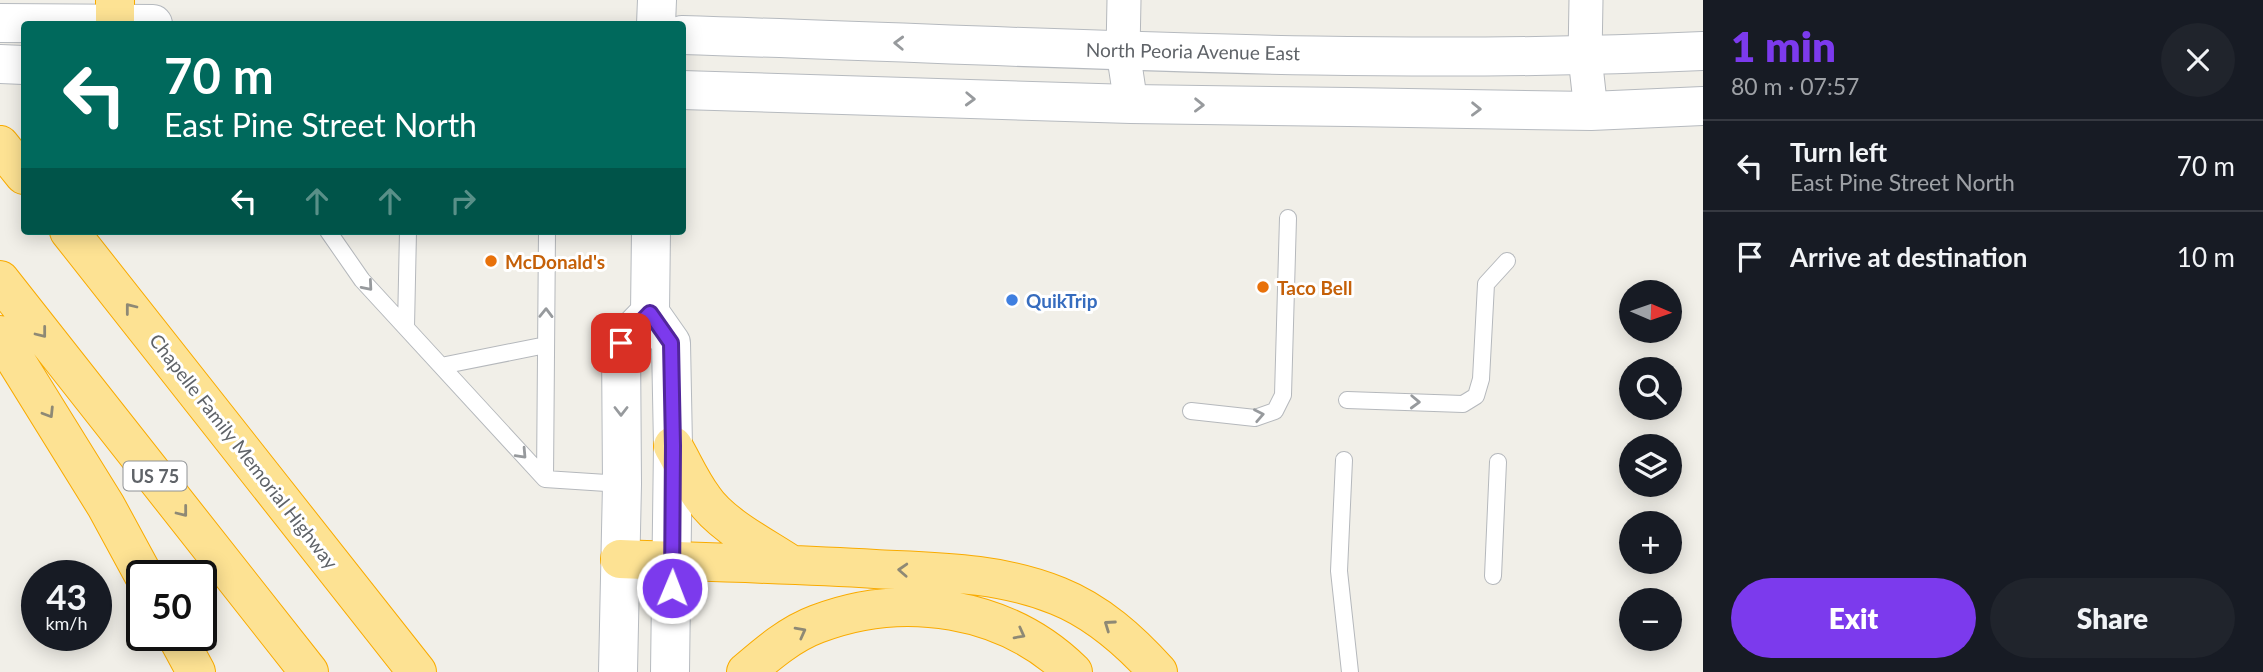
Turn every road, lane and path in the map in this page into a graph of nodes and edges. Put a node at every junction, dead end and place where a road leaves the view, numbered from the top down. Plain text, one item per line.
1 (115, 0) edge
2 (657, 0) edge
3 (1124, 0) edge
4 (1586, 0) edge
5 (115, 21) edge
6 (656, 21) edge
7 (0, 23) edge
8 (21, 23) edge
9 (686, 35) edge
10 (1122, 51) junction
11 (1703, 51) edge
12 (1584, 57) junction
13 (686, 90) edge
14 (1131, 104) junction
15 (1703, 106) edge
16 (1591, 111) junction
17 (0, 145) edge
18 (21, 172) edge
19 (1288, 218) dead end
20 (72, 235) edge
21 (331, 235) edge
22 (408, 235) edge
23 (547, 235) edge
24 (652, 235) edge
25 (1507, 261) dead end
26 (0, 279) edge
27 (650, 313) junction
28 (406, 327) junction
29 (0, 335) edge
30 (546, 345) junction
31 (441, 366) junction
32 (1347, 400) dead end
33 (1191, 411) dead end
34 (673, 446) junction
35 (1344, 460) dead end
36 (1498, 462) dead end
37 (545, 479) junction
38 (622, 484) junction
39 (620, 559) junction
40 (135, 560) edge
41 (672, 561) junction
42 (790, 564) junction
43 (1493, 576) dead end
44 (185, 651) edge
45 (196, 672) edge
46 (310, 672) edge
47 (417, 672) edge
48 (618, 672) edge
49 (670, 672) edge
50 (746, 672) edge
51 (1073, 672) edge
52 (1158, 672) edge
53 (1350, 672) edge

1 - 5 highway
2 - 6 main road
3 - 10 street
4 - 12 street
7 - 8 main road
10 -> 9 main road, North Peoria Avenue East
10 - 12 main road, North Peoria Avenue East
10 - 14 street
11 - 12 main road, North Peoria Avenue East
12 - 16 street
13 -> 14 main road
14 -> 16 main road
15 - 16 main road
17 - 18 highway
33 -> 19 lane
47 -> 20 highway, Chapelle Family Memorial Highway
21 -> 28 lane
22 - 28 lane
30 -> 23 lane
24 - 27 main road
32 -> 25 lane
26 -> 46 highway, US 75
27 - 34 main road
27 -> 38 main road
28 - 31 lane
29 -> 40 highway
30 - 31 lane
30 - 37 lane
31 -> 37 lane
34 - 41 main road
34 - 42 highway
35 - 53 lane
36 - 43 lane
37 - 38 lane
38 - 39 main road
39 - 41 highway
39 - 48 main road
41 - 42 highway
41 - 49 main road
52 -> 42 highway
44 - 45 highway
50 -> 51 highway

